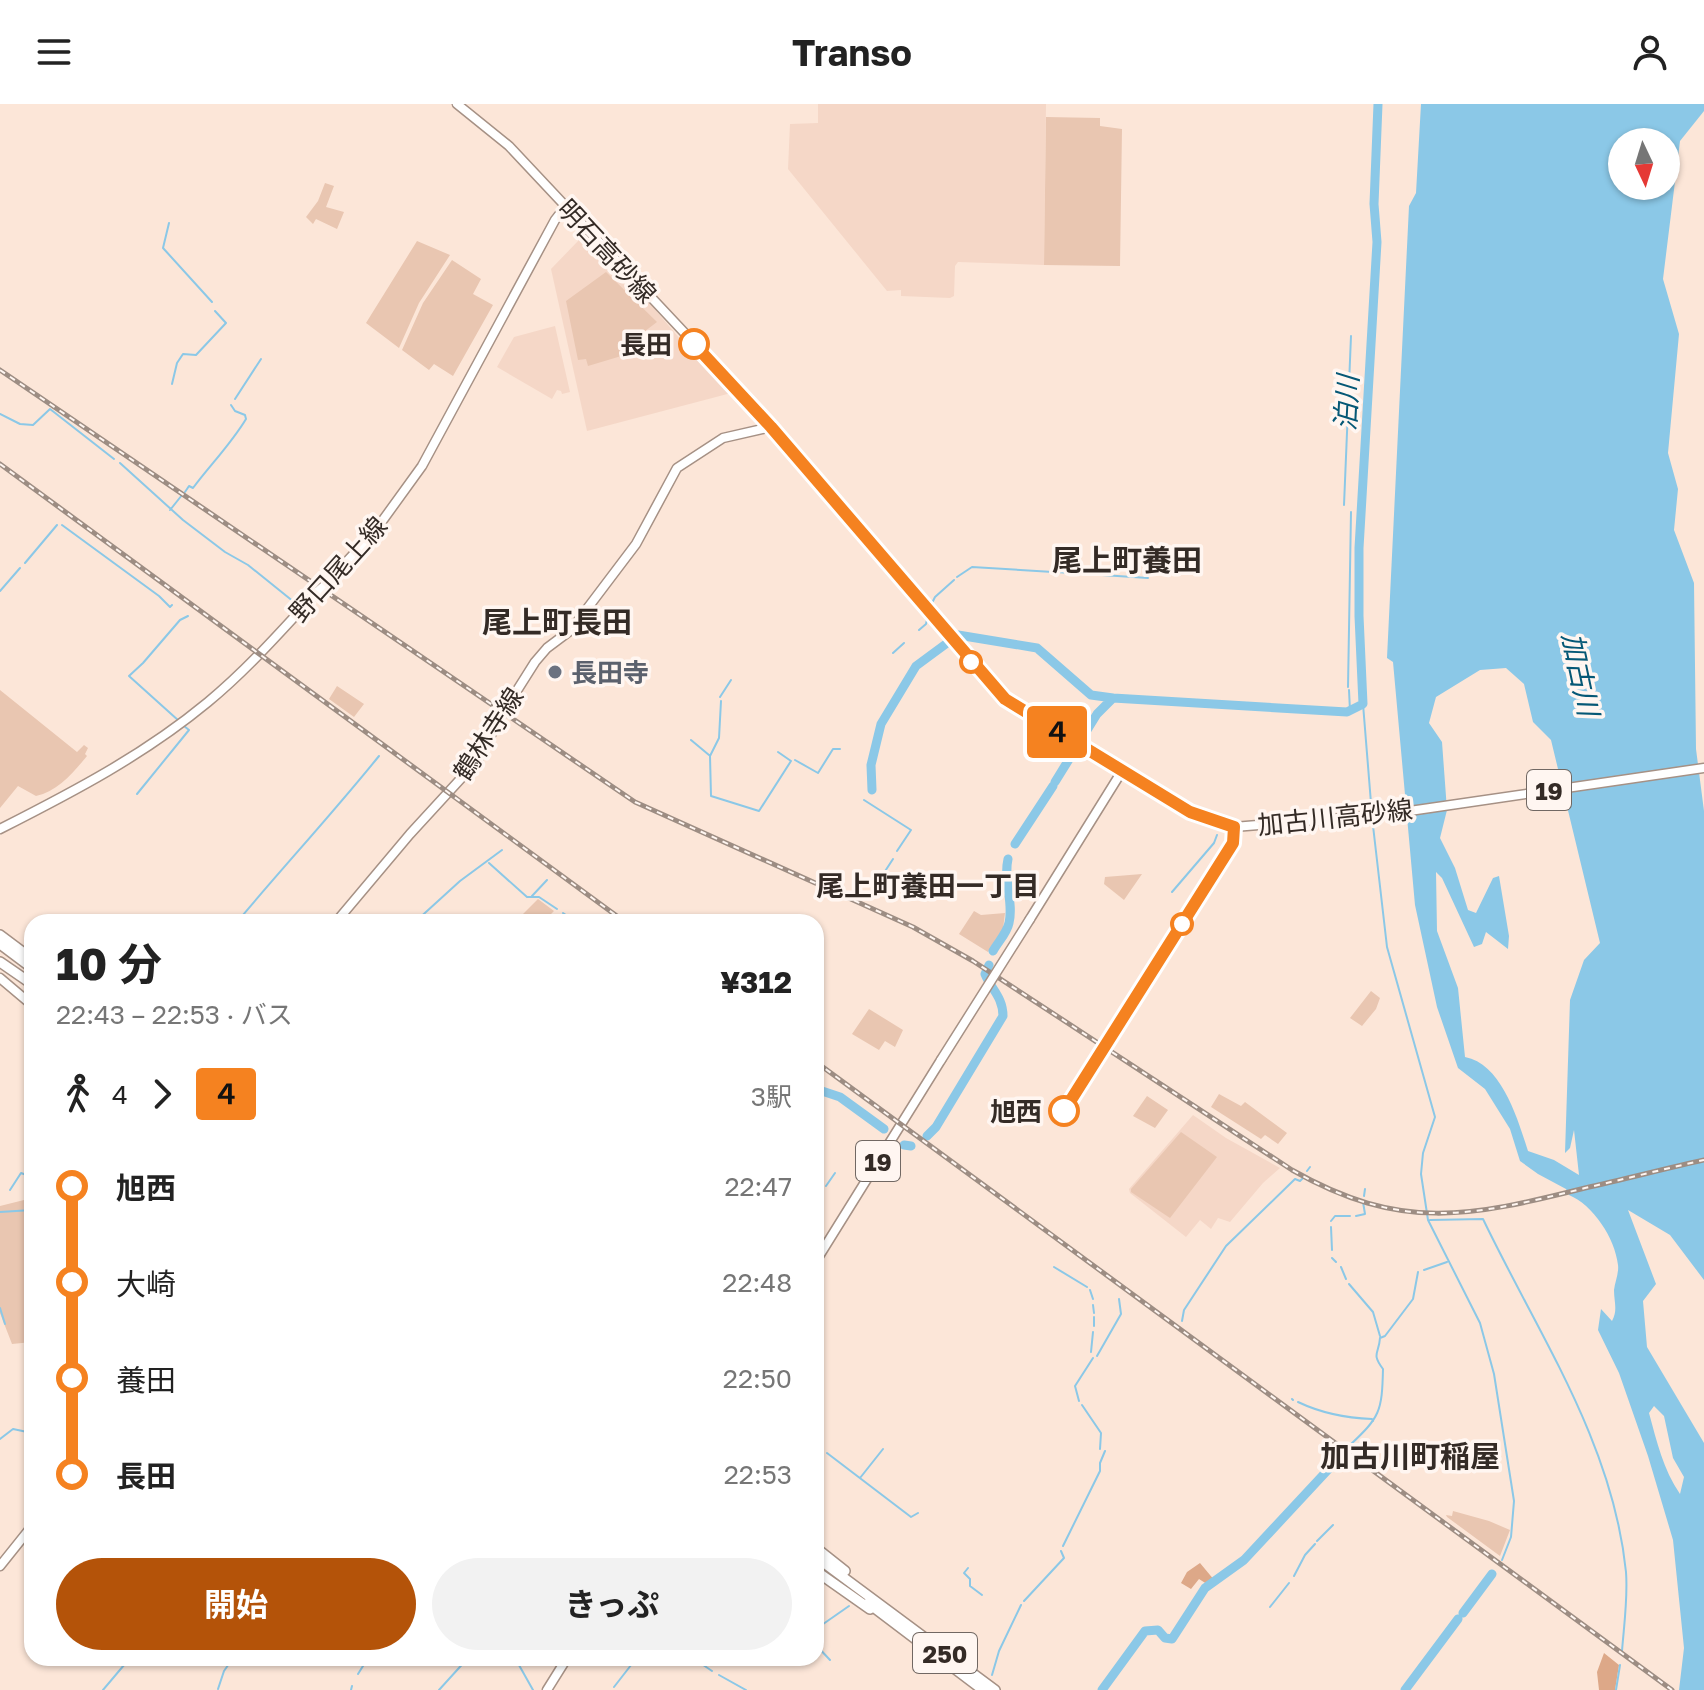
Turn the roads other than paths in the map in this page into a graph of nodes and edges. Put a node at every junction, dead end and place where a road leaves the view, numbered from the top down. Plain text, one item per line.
1 (457, 104) edge
2 (565, 207) junction
3 (771, 427) junction
4 (1704, 768) edge
5 (1122, 771) junction
6 (0, 829) edge
7 (343, 914) edge
8 (0, 935) edge
9 (0, 944) edge
10 (0, 951) edge
11 (24, 953) edge
12 (0, 962) edge
13 (24, 962) edge
14 (24, 975) edge
15 (24, 977) edge
16 (0, 978) edge
17 (24, 998) edge
18 (824, 1248) edge
19 (24, 1536) edge
20 (824, 1554) edge
21 (824, 1563) edge
22 (0, 1566) edge
23 (824, 1571) edge
24 (824, 1577) edge
25 (893, 1618) junction
26 (562, 1666) edge
27 (547, 1690) edge
28 (983, 1690) edge
29 (995, 1690) edge

1 - 2 main road, 明石高砂線
2 - 3 main road, 明石高砂線
2 - 6 main road, 野口尾上線
3 - 5 main road, 明石高砂線
3 - 7 main road, 鶴林寺線
4 - 5 main road, 加古川高砂線 / 19
5 - 18 main road, 19, bridge
8 - 11 highway
9 - 13 highway
10 - 14 highway
12 - 15 highway
16 - 17 main road
19 - 22 main road
20 - 25 highway, 250
21 - 25 highway, 250
23 - 25 highway, 250
24 - 25 highway, 250
25 - 28 highway, 250
25 - 29 highway, 250
26 - 27 main road

